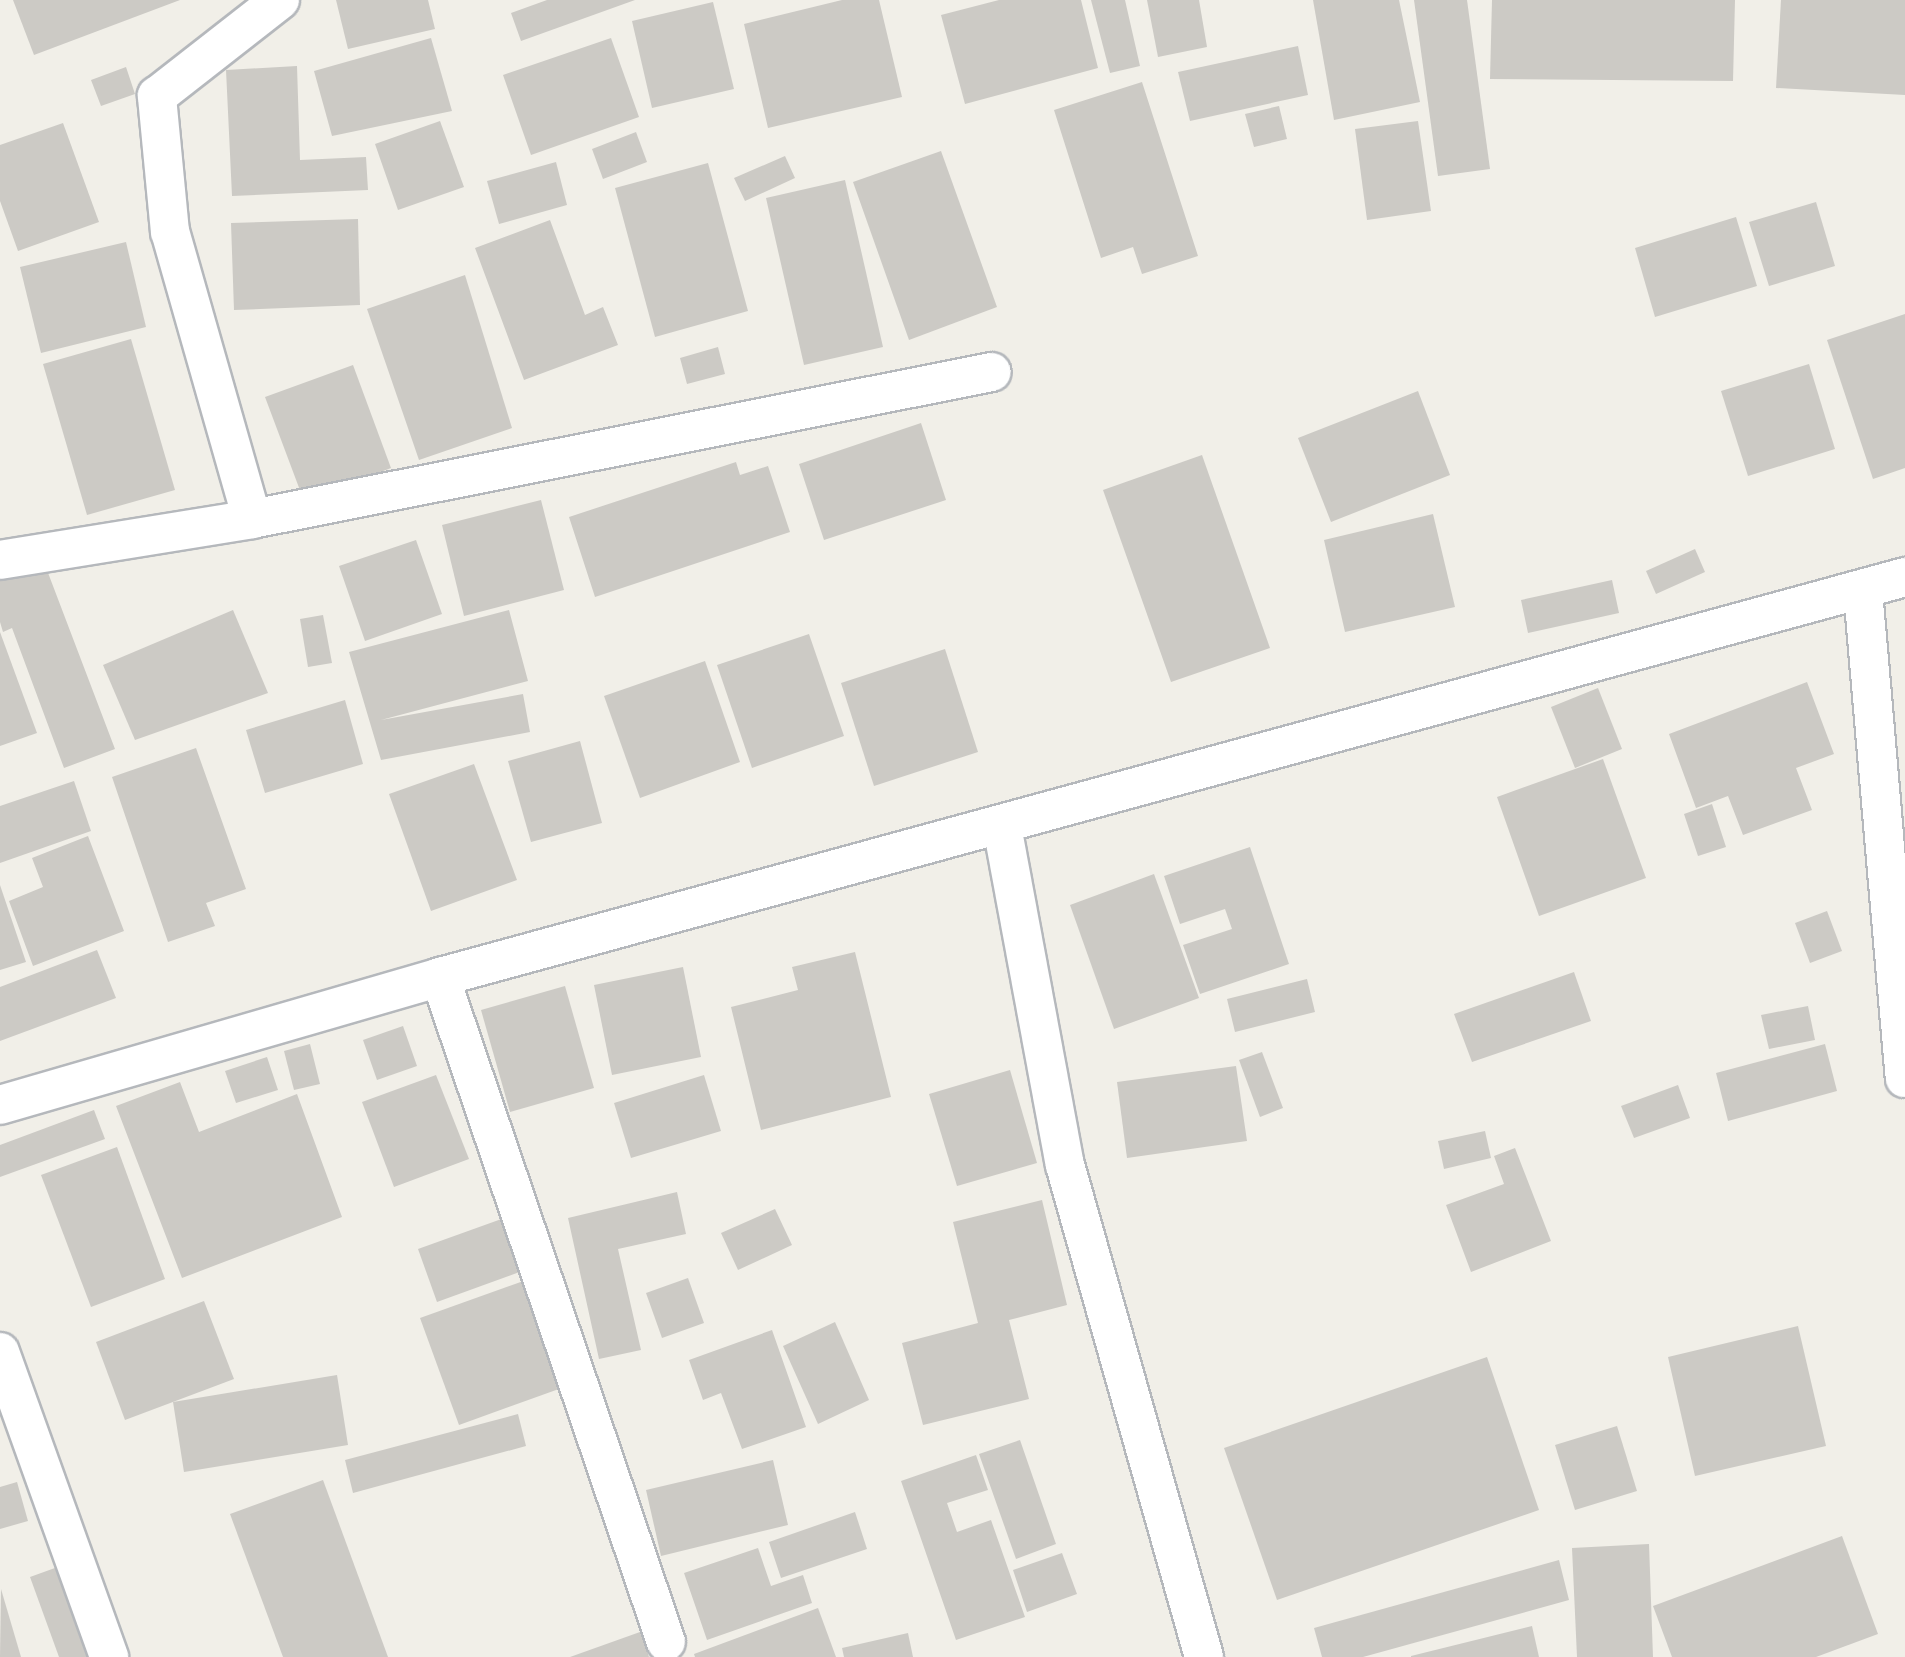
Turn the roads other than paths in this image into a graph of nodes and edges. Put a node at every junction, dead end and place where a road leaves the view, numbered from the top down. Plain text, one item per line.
1 (280, 0) edge
2 (992, 372) dead end
3 (252, 519) junction
4 (0, 560) edge
5 (1905, 577) edge
6 (1863, 591) junction
7 (1002, 826) junction
8 (440, 977) junction
9 (1905, 1078) edge
10 (0, 1105) edge
11 (0, 1352) edge
12 (666, 1642) dead end
13 (109, 1657) edge
14 (1204, 1657) edge

1 - 3 street
2 - 3 street
3 - 4 street
5 - 6 street
6 - 7 street
6 - 9 street
7 - 8 street
7 - 14 street
8 - 10 street
8 - 12 street
11 - 13 street

